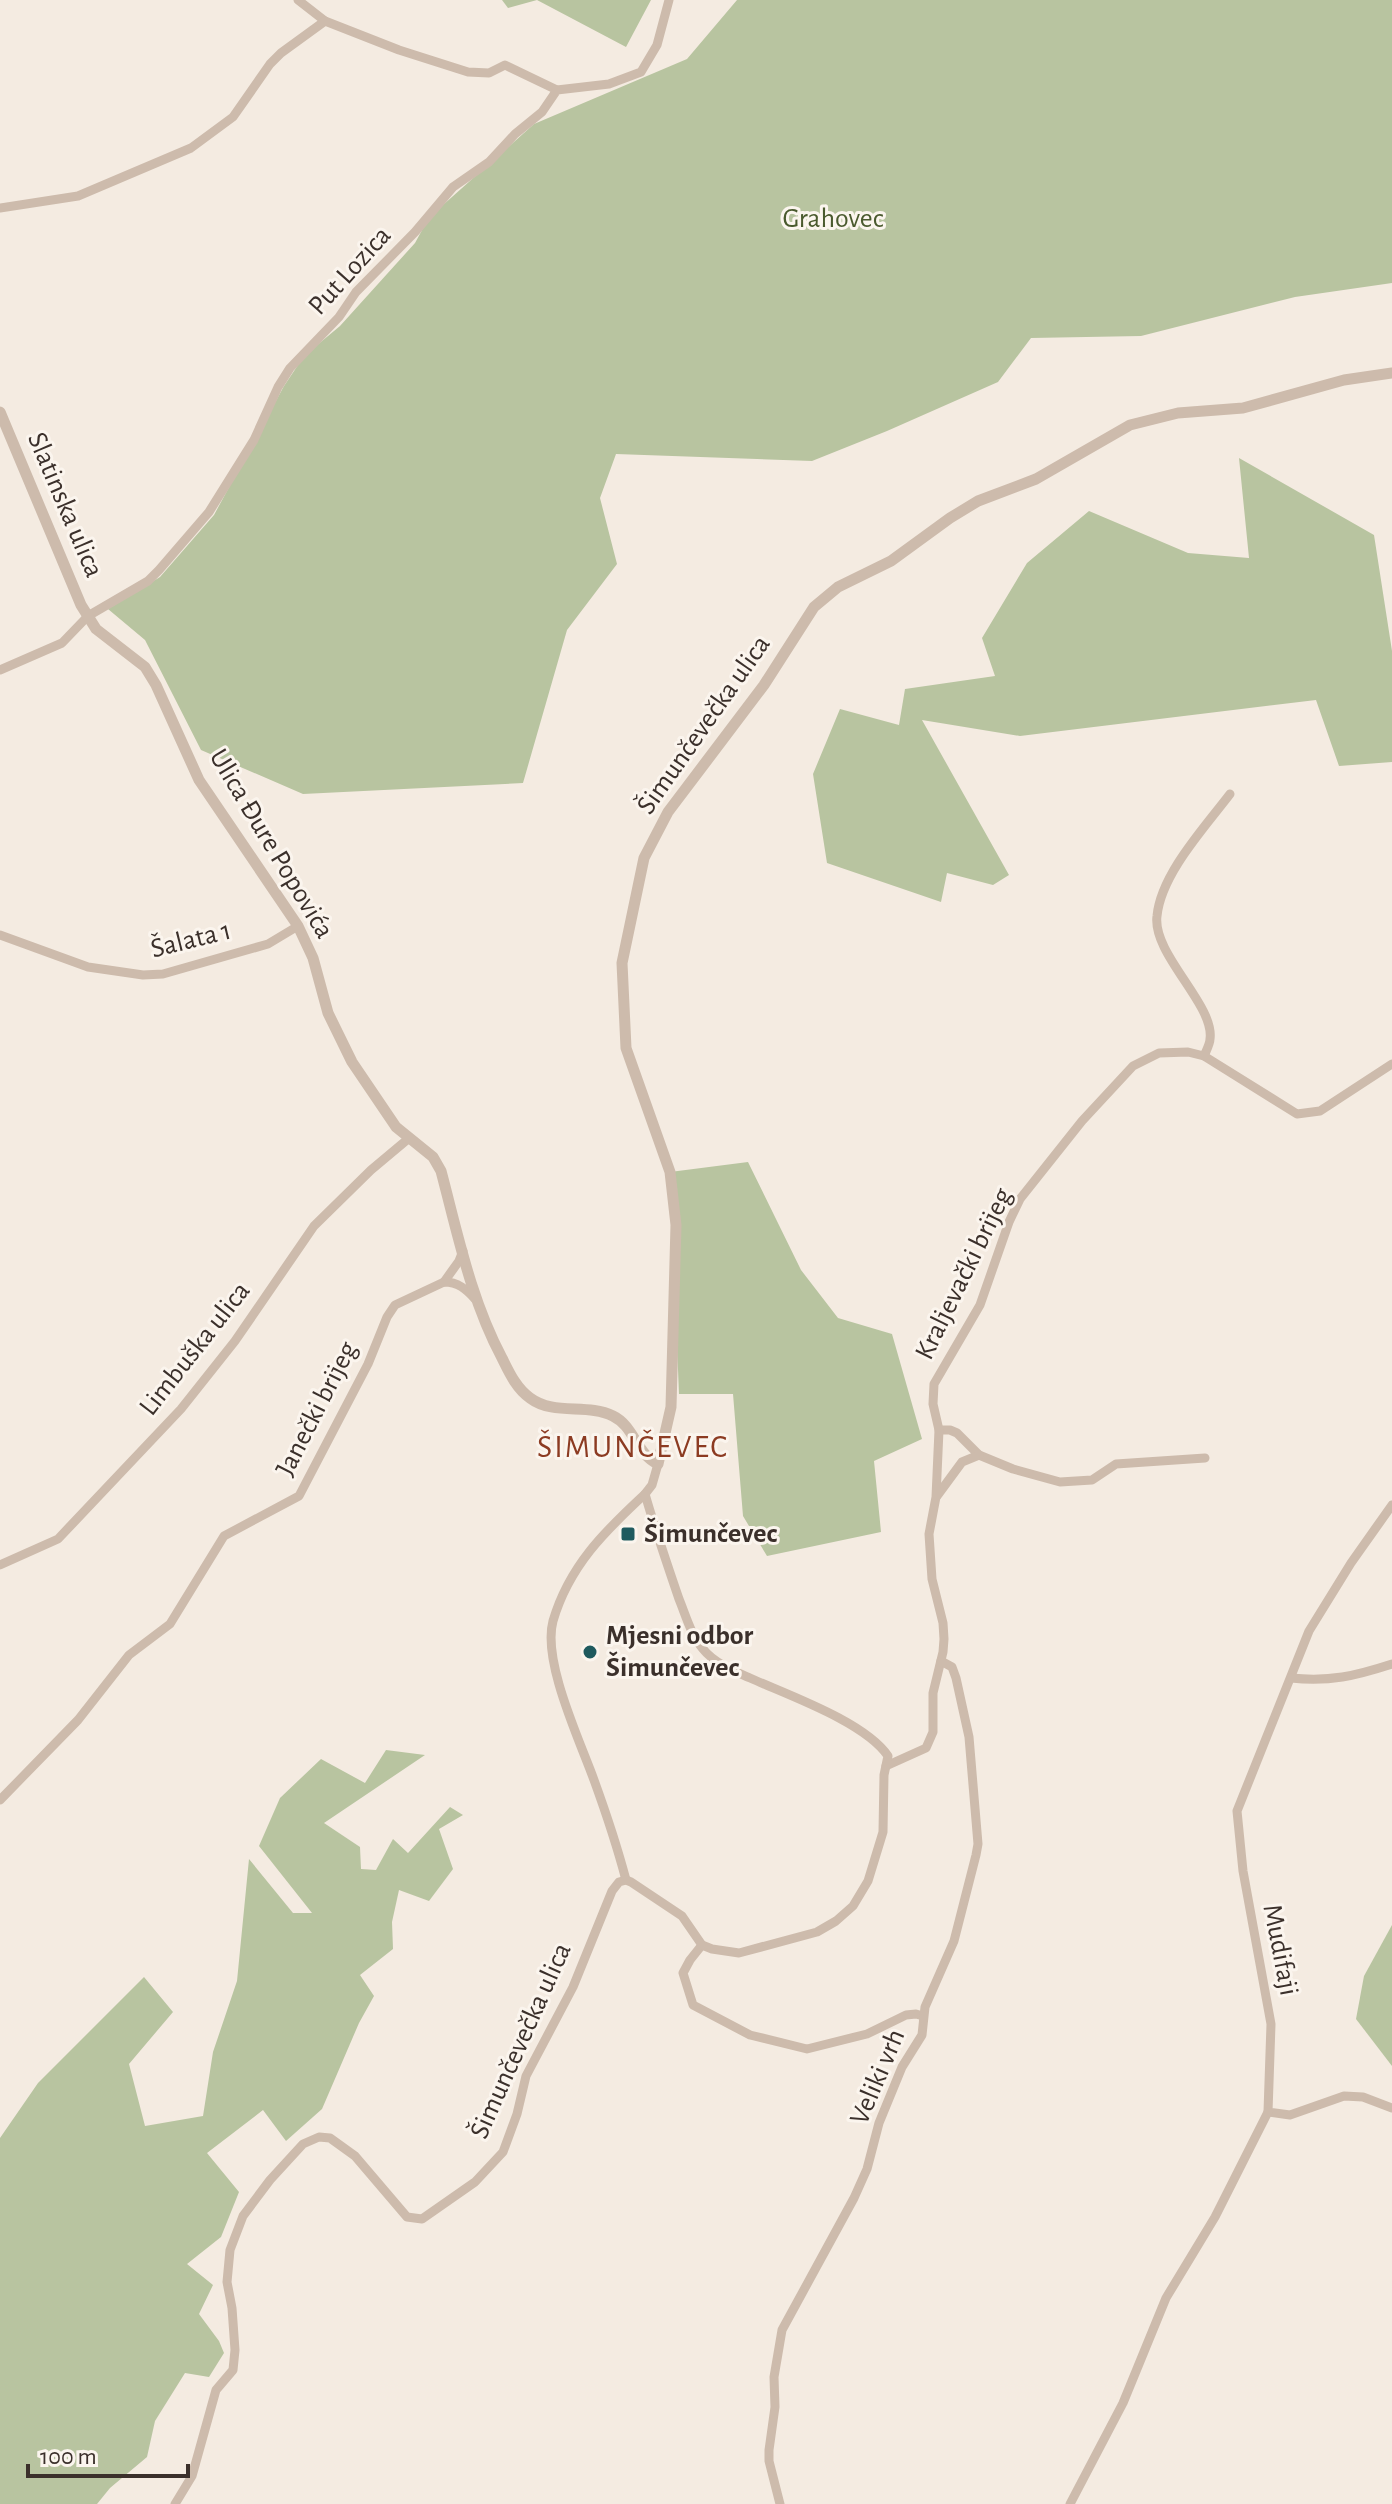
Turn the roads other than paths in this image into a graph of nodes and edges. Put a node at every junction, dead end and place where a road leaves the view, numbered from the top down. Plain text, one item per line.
1 (298, 0) edge
2 (669, 0) edge
3 (325, 21) junction
4 (557, 90) junction
5 (0, 208) edge
6 (1392, 373) edge
7 (0, 412) edge
8 (88, 616) junction
9 (0, 670) edge
10 (1230, 794) dead end
11 (298, 926) junction
12 (0, 935) edge
13 (1204, 1056) junction
14 (1392, 1064) edge
15 (408, 1139) junction
16 (463, 1251) junction
17 (444, 1282) junction
18 (475, 1299) junction
19 (939, 1430) junction
20 (979, 1455) junction
21 (1205, 1458) dead end
22 (658, 1464) junction
23 (645, 1494) junction
24 (936, 1497) junction
25 (1392, 1505) edge
26 (0, 1565) edge
27 (941, 1661) junction
28 (1392, 1664) edge
29 (1291, 1678) junction
30 (886, 1766) junction
31 (0, 1800) edge
32 (626, 1880) junction
33 (702, 1945) junction
34 (923, 2016) junction
35 (1392, 2108) edge
36 (1268, 2112) junction
37 (175, 2504) edge
38 (780, 2504) edge
39 (1070, 2504) edge

1 - 3 street
2 - 4 street
3 - 4 street
3 - 5 street
4 - 8 street, Put Lozica
6 - 22 street, Šimunčevečka ulica
7 - 8 street, Slatinska ulica
8 - 9 street, Put Lozica
8 - 11 street, Ulica Đure Popovića
10 - 13 street
11 - 12 street, Šalata 1
11 - 15 street, Ulica Đure Popovića
13 - 14 street
13 - 19 street, Kraljevački brijeg
15 - 16 street, Ulica Đure Popovića
15 - 26 street, Limbuška ulica
16 - 17 street
16 - 18 street, Ulica Đure Popovića
17 - 18 street
17 - 31 street, Janečki brijeg
18 - 22 street, Ulica Đure Popovića
19 - 20 street
19 - 24 street, Kraljevački brijeg
20 - 21 street
20 - 24 street, Kraljevački brijeg
22 - 23 street, Šimunčevečka ulica
23 - 30 street
23 - 32 street, Šimunčevečka ulica
24 - 27 street, Kraljevački brijeg
25 - 29 street, Mudifaji
27 - 30 street, Kraljevački brijeg
27 - 34 street, Veliki vrh
28 - 29 street
29 - 36 street, Mudifaji
30 - 33 street
32 - 33 street
32 - 37 street, Šimunčevečka ulica
33 - 34 street
34 - 38 street, Veliki vrh
35 - 36 street
36 - 39 street

